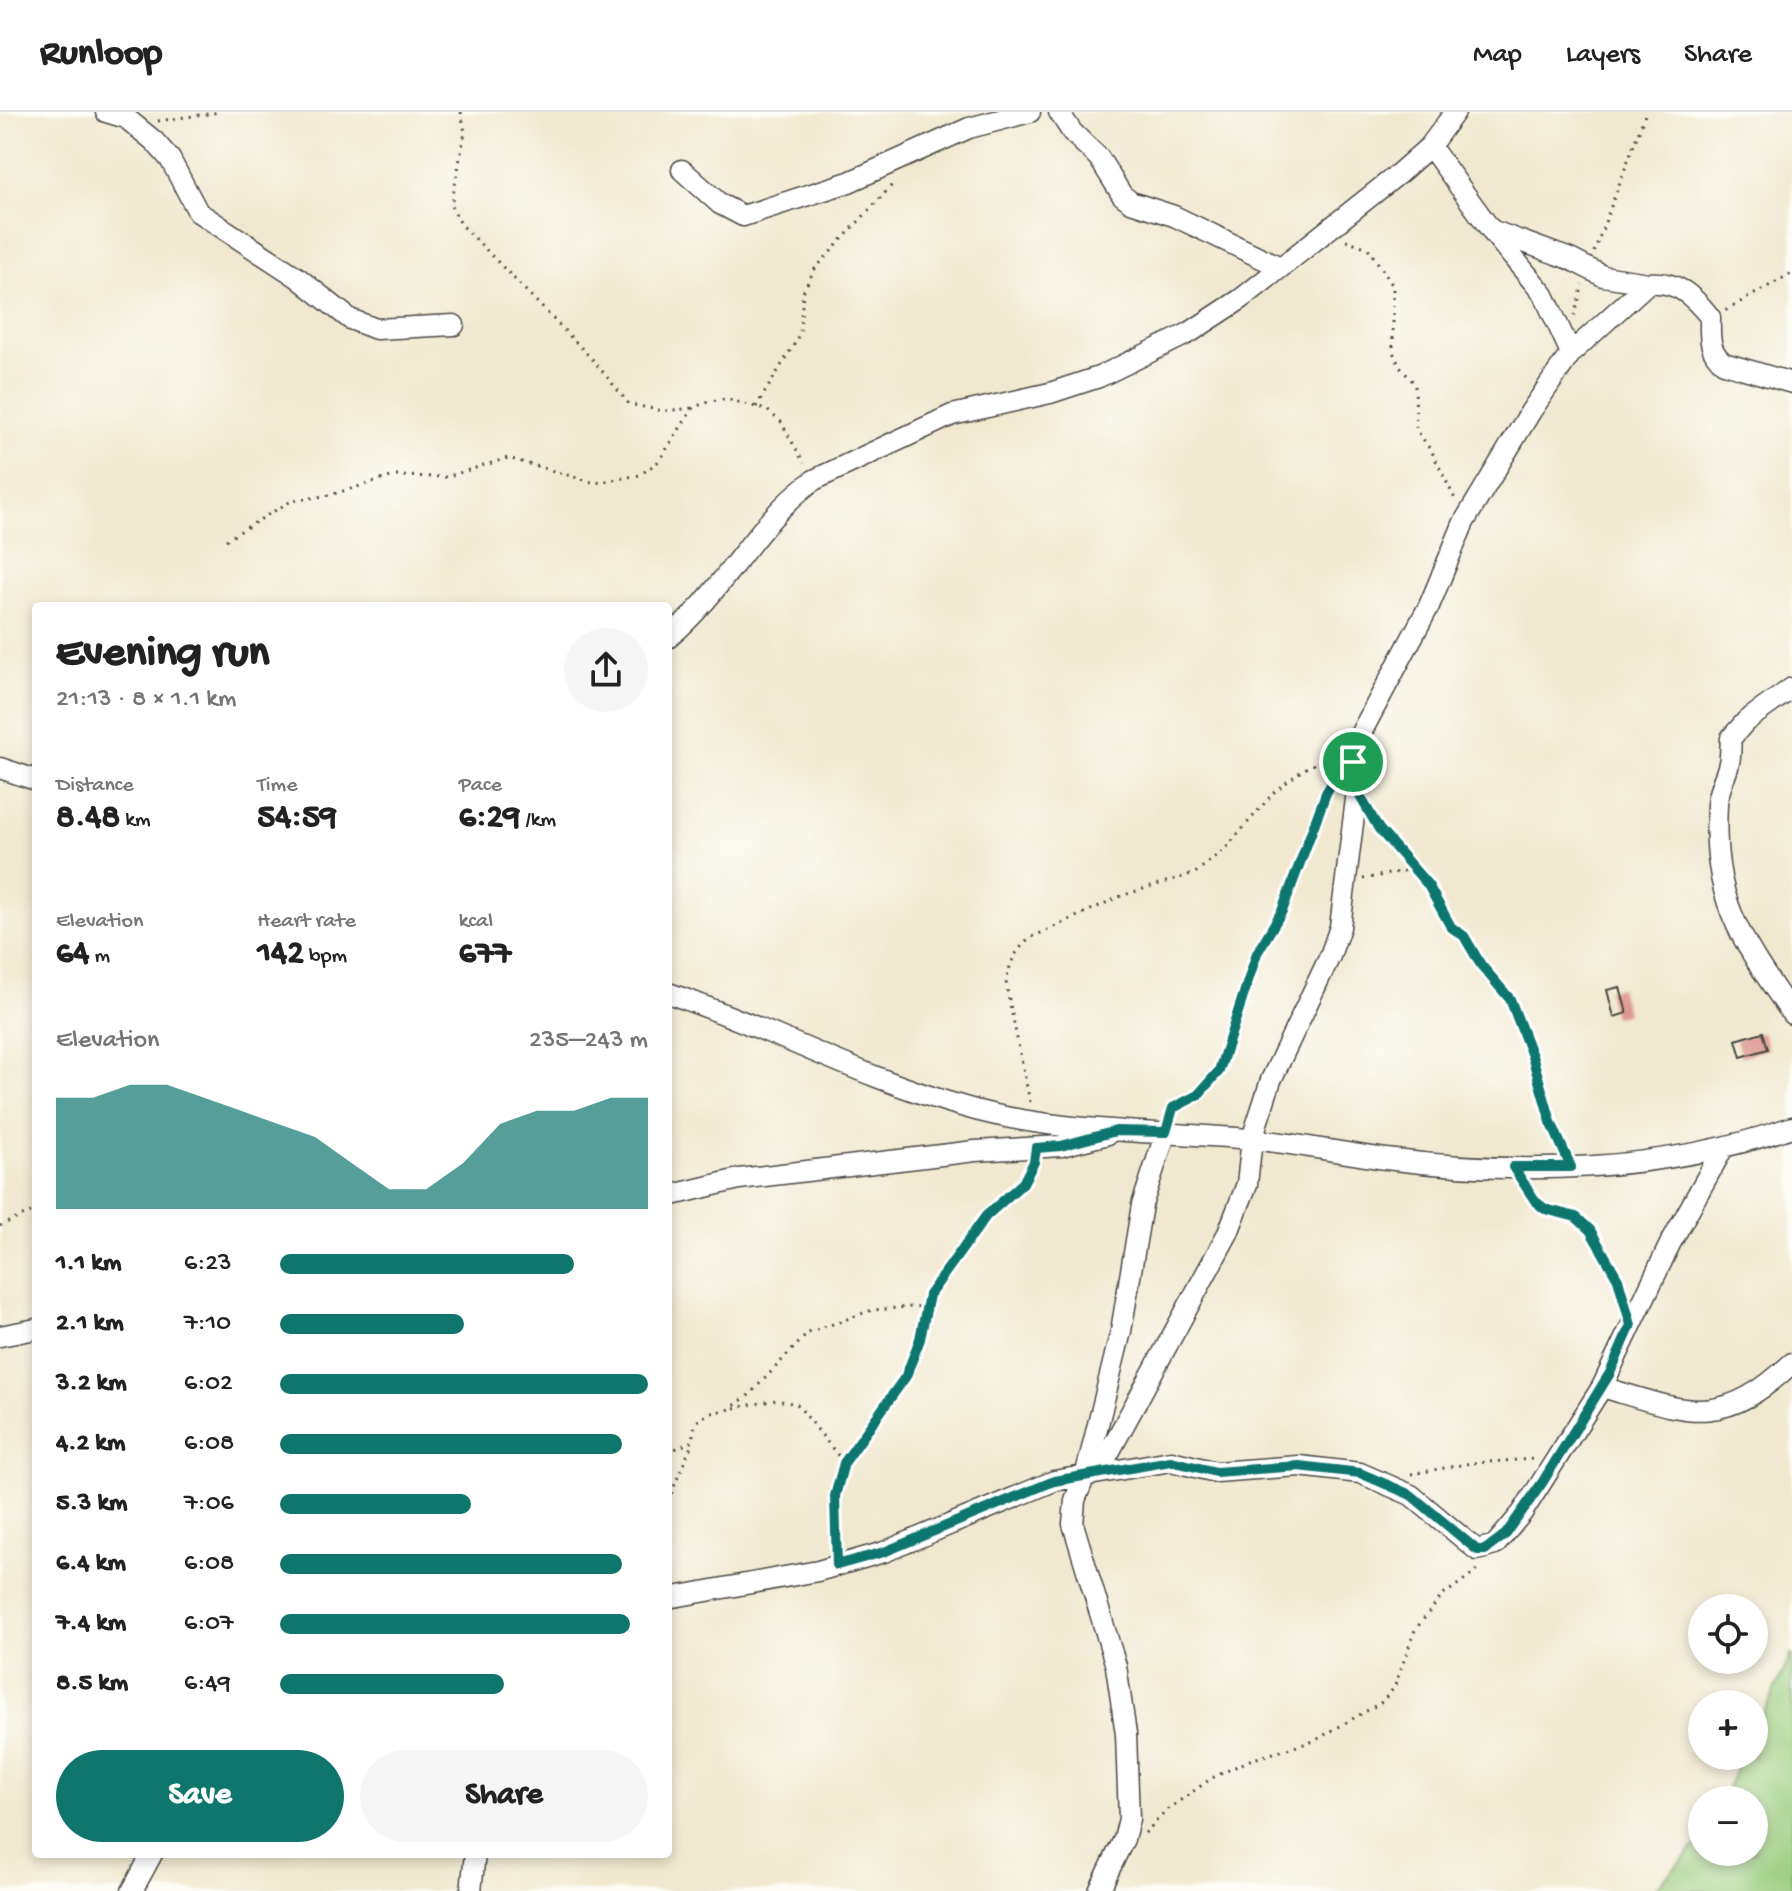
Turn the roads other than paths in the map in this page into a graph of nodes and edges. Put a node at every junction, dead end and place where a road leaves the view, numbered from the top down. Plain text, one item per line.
1 (106, 112) edge
2 (1030, 112) edge
3 (1059, 112) edge
4 (1455, 112) edge
5 (1430, 146) junction
6 (682, 170) dead end
7 (1491, 230) junction
8 (1280, 267) junction
9 (1648, 283) junction
10 (454, 325) dead end
11 (1569, 346) junction
12 (1792, 383) edge
13 (672, 634) edge
14 (1792, 688) edge
15 (0, 768) edge
16 (32, 779) edge
17 (672, 995) edge
18 (1792, 1014) edge
19 (1792, 1127) edge
20 (1116, 1131) junction
21 (1166, 1132) junction
22 (1252, 1139) junction
23 (1722, 1150) junction
24 (672, 1195) edge
25 (32, 1330) edge
26 (0, 1336) edge
27 (1792, 1363) edge
28 (1602, 1387) junction
29 (1092, 1472) junction
30 (672, 1597) edge
31 (150, 1858) edge
32 (475, 1858) edge
33 (132, 1891) edge
34 (471, 1891) edge
35 (1099, 1891) edge

1 - 10 street
2 - 6 street
3 - 8 street
4 - 5 street
5 - 7 street
5 - 8 street
7 - 9 street
7 - 11 street
8 - 13 street
9 - 11 street
9 - 12 street
11 - 22 street
14 - 18 street
15 - 16 street
17 - 20 street
19 - 23 street
20 - 21 street
20 - 24 street
21 - 22 street
21 - 29 street
22 - 23 street
22 - 29 street
23 - 28 street
25 - 26 street
27 - 28 street
28 - 29 street
29 - 30 street
29 - 35 street
31 - 33 street
32 - 34 street

